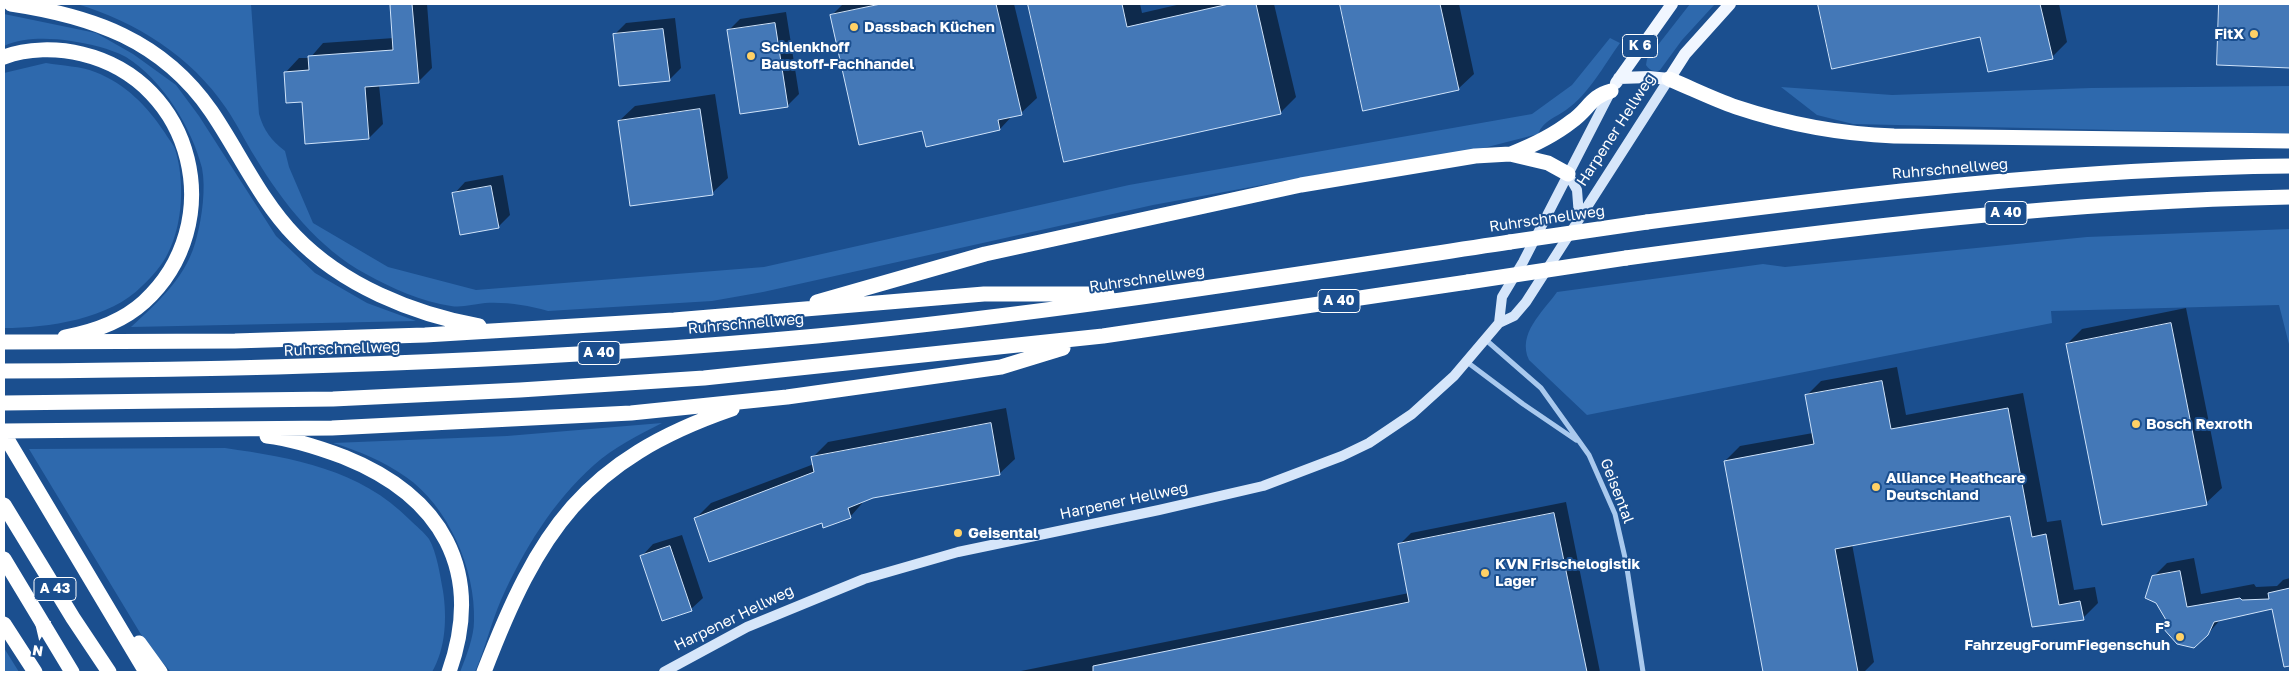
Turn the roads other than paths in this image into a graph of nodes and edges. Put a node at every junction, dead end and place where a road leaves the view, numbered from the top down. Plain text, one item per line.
1 (11, 4) edge
2 (1672, 4) edge
3 (1730, 4) edge
4 (4, 57) edge
5 (1669, 79) junction
6 (1615, 85) junction
7 (2290, 141) edge
8 (1510, 154) junction
9 (2290, 166) edge
10 (1568, 174) junction
11 (2290, 197) edge
12 (1579, 216) junction
13 (1191, 291) junction
14 (766, 312) junction
15 (1499, 323) junction
16 (519, 330) junction
17 (1103, 336) junction
18 (1486, 340) junction
19 (10, 342) edge
20 (1467, 362) junction
21 (4, 371) edge
22 (787, 397) junction
23 (4, 403) edge
24 (202, 430) junction
25 (4, 433) edge
26 (1578, 441) junction
27 (4, 505) edge
28 (4, 559) edge
29 (94, 584) junction
30 (4, 624) edge
31 (35, 672) edge
32 (72, 672) edge
33 (109, 672) edge
34 (146, 672) edge
35 (160, 672) edge
36 (449, 672) edge
37 (484, 672) edge
38 (664, 672) edge
39 (1643, 672) edge

1 - 16 highway
2 - 6 main road, Harpener Hellweg / K 6
3 - 5 main road, Harpener Hellweg / K 6
4 - 19 highway
5 - 6 main road
5 - 7 highway
5 - 12 main road, Harpener Hellweg / K 6
6 - 8 highway
6 - 10 main road, Harpener Hellweg / K 6
8 - 10 highway
8 - 14 highway
9 - 13 highway, Ruhrschnellweg / A 40, bridge
10 - 12 main road
10 - 15 main road, Harpener Hellweg / K 6
11 - 17 highway, A 40, bridge
12 - 15 main road, Harpener Hellweg / K 6
13 - 14 highway
13 - 21 highway, Ruhrschnellweg / A 40
14 - 16 highway
15 - 18 main road, Harpener Hellweg / K 6
16 - 19 highway
17 - 22 highway
17 - 23 highway, A 40
18 - 20 main road, Harpener Hellweg / K 6
18 - 26 street, Geisental
20 - 26 street, Geisental
20 - 38 main road, Harpener Hellweg / K 6
22 - 24 highway
22 - 37 highway
24 - 25 highway
24 - 36 highway
25 - 29 highway
26 - 39 street, Geisental
27 - 33 highway, A 43
28 - 32 highway, A 43
29 - 34 highway
29 - 35 highway
30 - 31 highway

